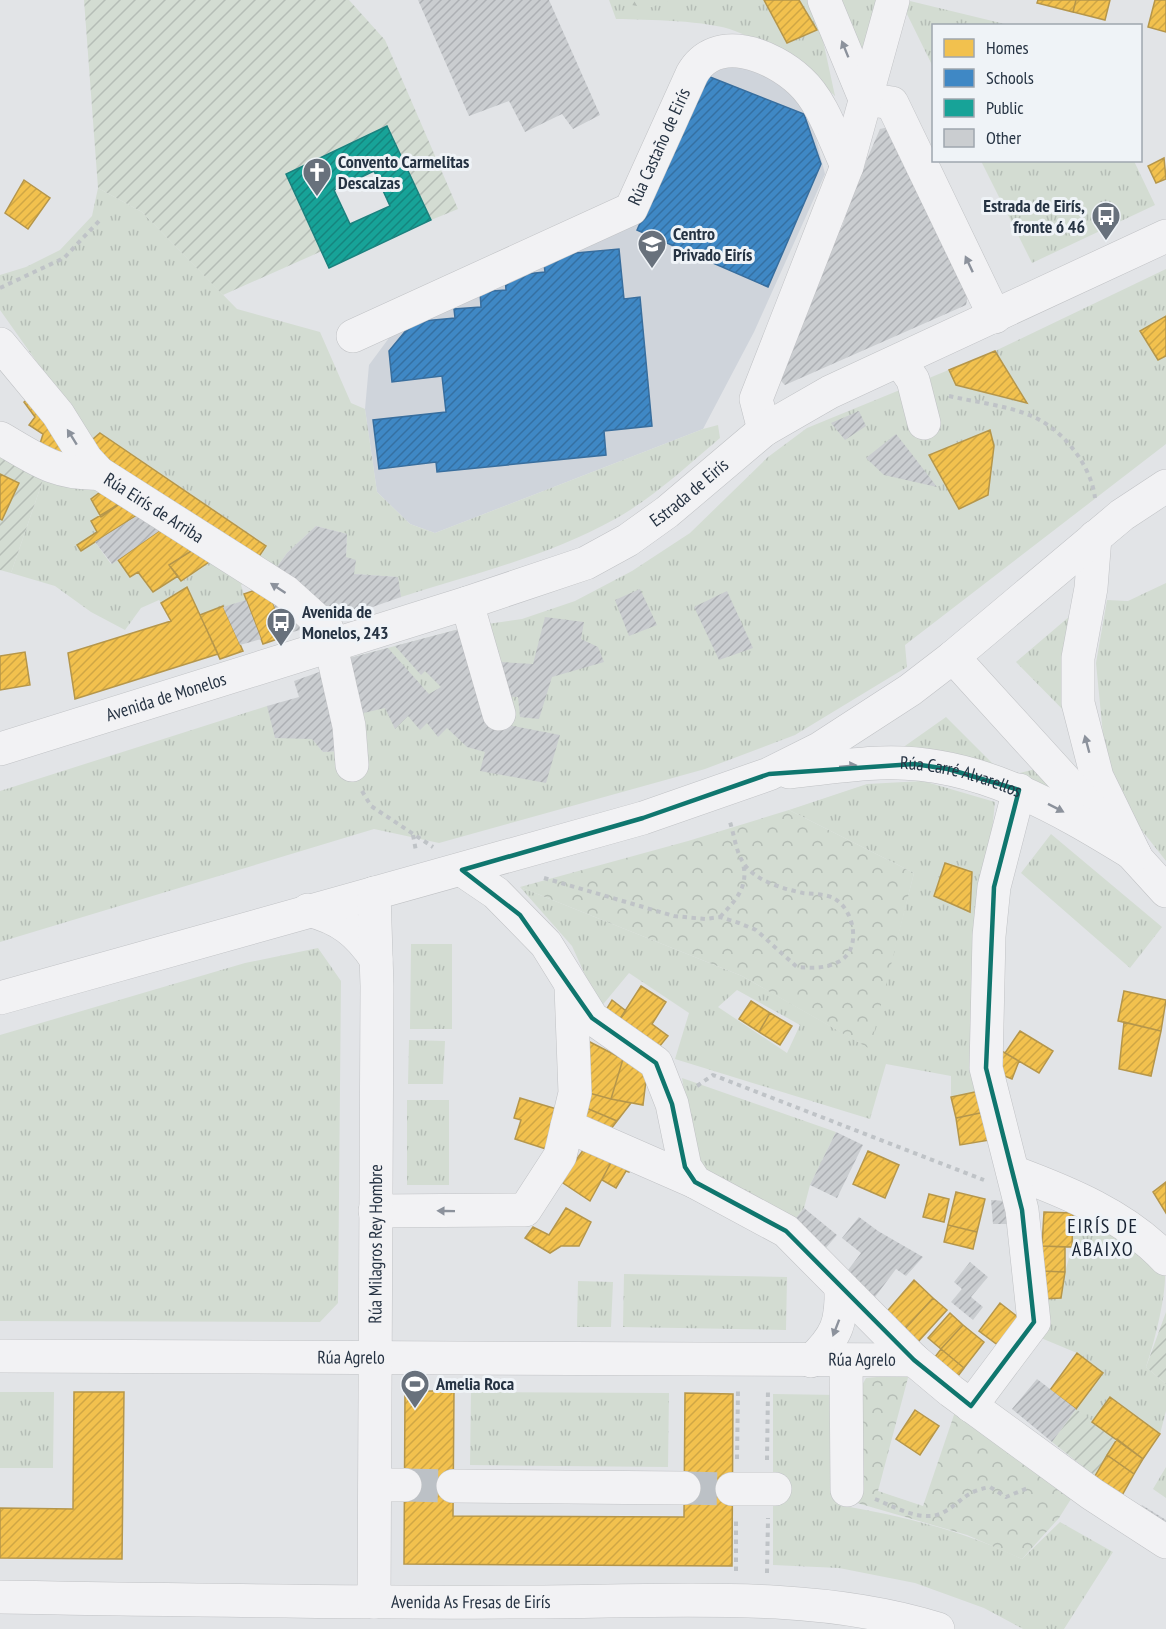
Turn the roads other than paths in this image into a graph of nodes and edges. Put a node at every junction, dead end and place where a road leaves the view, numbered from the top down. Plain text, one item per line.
1 (824, 0) edge
2 (893, 0) edge
3 (865, 99) junction
4 (846, 166) junction
5 (1166, 236) edge
6 (995, 317) junction
7 (353, 336) dead end
8 (0, 344) edge
9 (907, 370) junction
10 (924, 423) dead end
11 (764, 430) junction
12 (0, 438) edge
13 (99, 473) junction
14 (1166, 486) edge
15 (1096, 522) junction
16 (467, 603) junction
17 (331, 644) junction
18 (953, 657) junction
19 (499, 714) dead end
20 (0, 749) edge
21 (352, 765) road end
22 (769, 774) junction
23 (1019, 790) junction
24 (1135, 855) junction
25 (451, 860) junction
26 (1166, 891) edge
27 (374, 893) junction
28 (308, 910) junction
29 (376, 959) junction
30 (571, 987) junction
31 (0, 998) edge
32 (567, 1126) junction
33 (1001, 1177) junction
34 (695, 1182) junction
35 (375, 1210) junction
36 (1166, 1259) edge
37 (841, 1287) junction
38 (0, 1356) edge
39 (376, 1358) junction
40 (914, 1360) junction
41 (811, 1361) junction
42 (846, 1361) junction
43 (971, 1406) junction
44 (453, 1486) tunnel mouth
45 (684, 1488) tunnel mouth
46 (735, 1492) tunnel mouth
47 (770, 1492) road end
48 (857, 1493) road end
49 (1166, 1542) edge
50 (0, 1597) edge
51 (374, 1602) junction
52 (938, 1629) edge

3 -> 1 street
2 - 3 street
3 - 4 street
6 -> 3 street
4 - 7 street, Rúa Castaño de Eirís
4 - 11 street
5 - 6 street, Estrada de Eirís
6 - 9 street, Estrada de Eirís
13 -> 8 street, Rúa Eirís de Arriba
9 - 10 street
9 - 11 street, Estrada de Eirís
11 - 16 street, Estrada de Eirís
12 - 13 street
17 -> 13 street, Rúa Eirís de Arriba
14 - 15 street
15 - 18 street
24 -> 15 street
16 - 17 street, Estrada de Eirís
16 - 19 street
17 - 20 street, Avenida de Monelos
17 - 21 street, Rúa Eirís de Arriba
18 - 22 street
18 - 24 street, Rúa Carré Alvarellos
22 -> 23 street, Rúa Carré Alvarellos
22 - 25 street
23 -> 24 street, Rúa Carré Alvarellos
23 - 33 street
24 - 26 street, Rúa Carré Alvarellos
25 - 27 street
25 - 30 street
27 - 28 street
27 - 29 street, Rúa Milagros Rey Hombre
28 - 29 street
28 - 31 street
29 - 35 street, Rúa Milagros Rey Hombre
30 - 32 street
30 - 34 street
32 - 34 street
32 -> 35 street
33 - 36 street
33 - 43 street
34 - 37 street
35 - 39 street, Rúa Milagros Rey Hombre
37 - 40 street
37 -> 41 street, Rúa Agrelo
38 - 39 street, Rúa Agrelo
39 - 41 street, Rúa Agrelo
39 - 51 street, Rúa Milagros Rey Hombre
40 - 42 street, Rúa Agrelo
40 - 43 street
41 - 42 street, Rúa Agrelo
42 - 48 street
43 - 49 street
44 - 45 street
46 - 47 street
50 - 51 street, Avenida As Fresas de Eirís
51 - 52 street, Avenida As Fresas de Eirís

